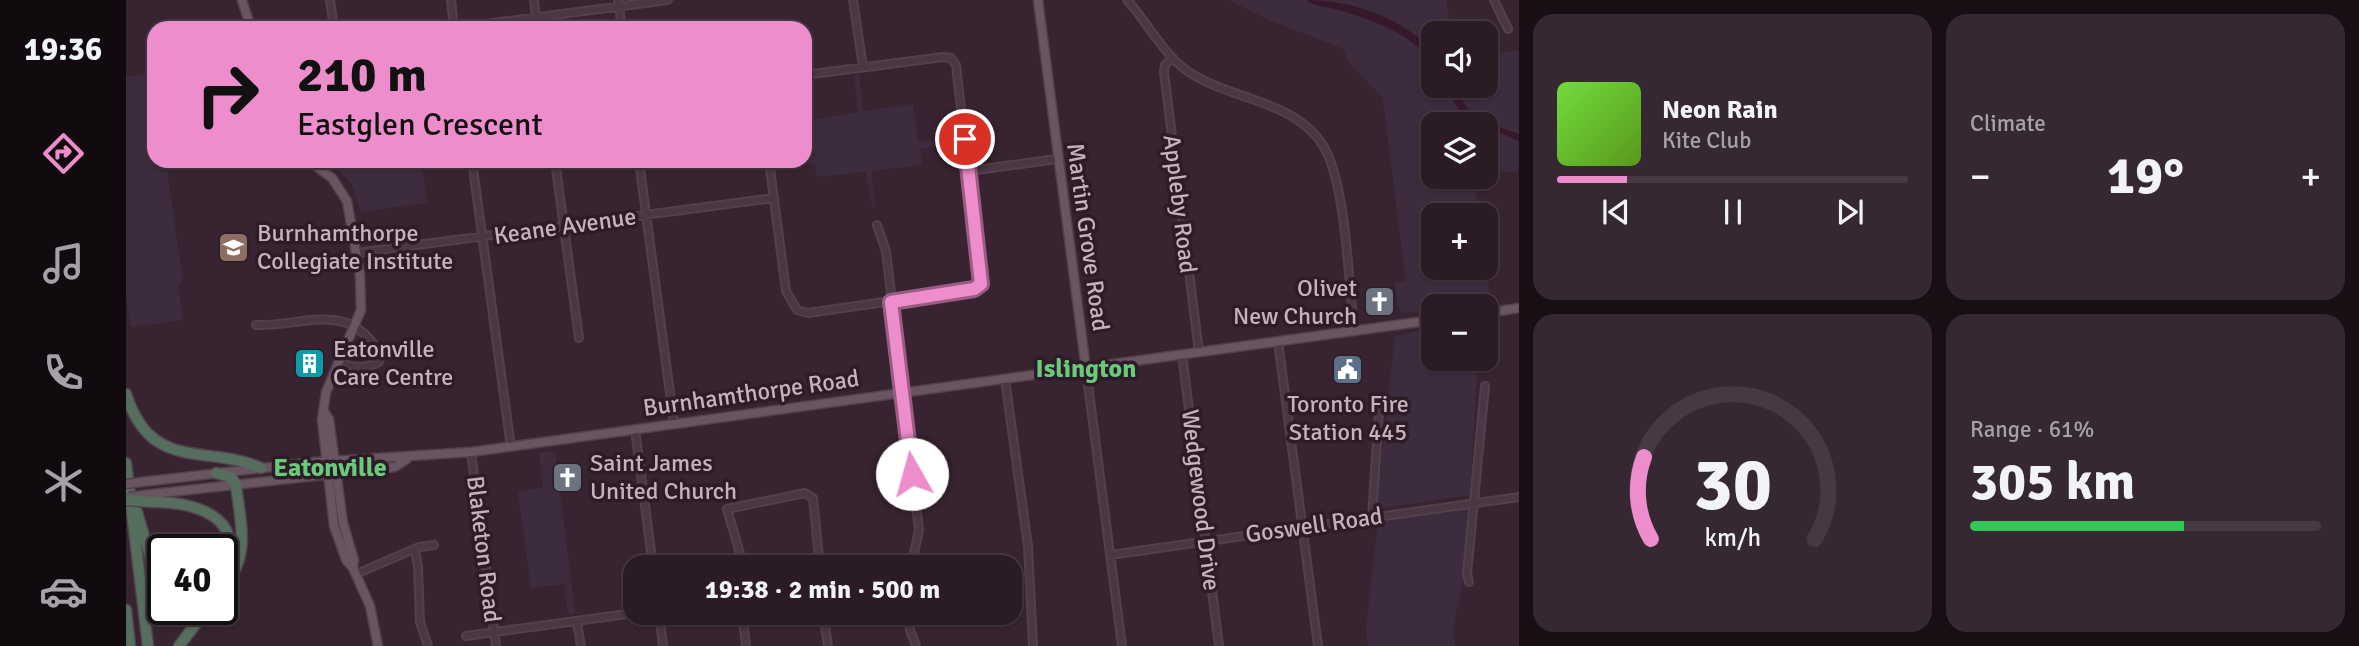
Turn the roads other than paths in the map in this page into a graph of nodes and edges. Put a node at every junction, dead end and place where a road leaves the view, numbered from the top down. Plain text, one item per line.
1 (242, 0) edge
2 (330, 0) edge
3 (451, 0) edge
4 (534, 0) edge
5 (668, 0) edge
6 (853, 0) edge
7 (1038, 0) edge
8 (1128, 0) edge
9 (1494, 0) edge
10 (619, 3) edge
11 (537, 18) junction
12 (249, 21) edge
13 (333, 21) edge
14 (454, 21) edge
15 (512, 21) edge
16 (621, 21) edge
17 (1508, 29) dead end
18 (1172, 58) junction
19 (863, 67) junction
20 (812, 74) edge
21 (1057, 159) junction
22 (318, 168) edge
23 (472, 168) edge
24 (556, 168) edge
25 (640, 168) edge
26 (770, 168) edge
27 (969, 171) junction
28 (774, 198) junction
29 (646, 215) junction
30 (877, 225) dead end
31 (563, 226) junction
32 (481, 237) junction
33 (356, 253) junction
34 (891, 302) junction
35 (1519, 308) edge
36 (1498, 311) edge
37 (1421, 322) edge
38 (256, 325) dead end
39 (355, 327) junction
40 (1354, 331) junction
41 (579, 338) dead end
42 (1278, 341) junction
43 (1199, 352) junction
44 (1182, 354) junction
45 (339, 362) junction
46 (1086, 369) junction
47 (1005, 379) junction
48 (1485, 386) dead end
49 (901, 392) junction
50 (126, 394) edge
51 (1379, 412) dead end
52 (674, 423) junction
53 (635, 429) junction
54 (511, 447) junction
55 (471, 452) junction
56 (407, 459) junction
57 (330, 462) junction
58 (126, 463) edge
59 (261, 468) junction
60 (337, 473) junction
61 (216, 474) junction
62 (327, 474) junction
63 (127, 481) edge
64 (236, 485) junction
65 (1519, 497) edge
66 (152, 498) junction
67 (126, 499) edge
68 (1473, 502) junction
69 (1372, 517) junction
70 (1302, 528) junction
71 (225, 534) edge
72 (1206, 541) junction
73 (434, 545) dead end
74 (147, 547) edge
75 (415, 550) junction
76 (651, 555) edge
77 (740, 555) edge
78 (819, 555) edge
79 (914, 555) edge
80 (1110, 555) junction
81 (238, 564) edge
82 (354, 571) junction
83 (1469, 582) dead end
84 (126, 610) edge
85 (623, 615) edge
86 (578, 622) junction
87 (195, 625) edge
88 (661, 625) edge
89 (744, 625) edge
90 (825, 625) edge
91 (912, 625) edge
92 (495, 633) junction
93 (466, 635) dead end
94 (130, 646) edge
95 (148, 646) edge
96 (179, 646) edge
97 (378, 646) edge
98 (428, 646) edge
99 (496, 646) edge
100 (581, 646) edge
101 (663, 646) edge
102 (746, 646) edge
103 (828, 646) edge
104 (916, 646) edge
105 (1033, 646) edge
106 (1122, 646) edge
107 (1219, 646) edge
108 (1318, 646) edge

1 - 12 main road
2 - 13 street
3 - 14 street
4 - 11 street
5 - 10 street
6 - 19 street
7 - 21 main road, Martin Grove Road
8 - 18 street
9 - 17 street
10 - 11 street
10 - 16 street
11 - 15 street
18 - 40 street
18 - 43 street, Appleby Road
19 - 20 street
19 - 27 street
21 - 27 street
21 - 46 main road, Martin Grove Road
22 - 33 main road
23 - 32 street
24 - 31 street
25 - 29 street
26 - 28 street
27 - 34 street
28 - 29 street, Keane Avenue
28 - 34 street
29 - 31 street, Keane Avenue
29 - 52 street
30 - 34 street
31 - 32 street, Keane Avenue
31 - 41 street
32 - 33 street, Keane Avenue
32 - 54 street
33 - 39 main road
34 - 49 street
35 - 36 main road
37 - 40 main road, Burnhamthorpe Road
38 - 39 street
39 - 45 main road
39 - 45 street
40 - 42 main road, Burnhamthorpe Road
42 - 43 main road, Burnhamthorpe Road
42 - 70 street
43 - 44 main road, Burnhamthorpe Road
44 - 46 main road, Burnhamthorpe Road
44 - 72 street, Wedgewood Drive
45 - 57 main road
46 - 47 main road, Burnhamthorpe Road
46 - 80 street, Martin Grove Road
47 - 49 main road, Burnhamthorpe Road
47 - 105 street
48 - 68 street
49 - 52 main road, Burnhamthorpe Road
49 - 79 street
50 - 59 highway
51 - 69 street
52 - 53 main road, Burnhamthorpe Road
53 - 54 main road, Burnhamthorpe Road
53 - 76 street
54 - 55 main road, Burnhamthorpe Road
55 - 56 main road, Burnhamthorpe Road
55 - 92 street, Blaketon Road
56 - 57 main road, Burnhamthorpe Road
56 - 60 main road, Burnhamthorpe Road
57 - 59 main road, Burnhamthorpe Road
57 - 60 main road
57 - 62 main road
58 - 63 highway
59 - 61 main road, Burnhamthorpe Road
60 - 62 main road, Burnhamthorpe Road
60 - 82 main road
61 - 63 main road, Burnhamthorpe Road, bridge
61 - 64 highway
62 - 64 main road, Burnhamthorpe Road
62 - 82 main road
63 - 74 highway
63 - 95 highway
64 - 66 main road, Burnhamthorpe Road
64 - 81 highway
65 - 68 street, Goswell Road
66 - 67 highway, bridge
66 - 71 highway
68 - 69 street, Goswell Road
68 - 83 street
69 - 70 street, Goswell Road
70 - 72 street, Goswell Road
70 - 108 street
72 - 80 street, Goswell Road
72 - 107 street, Wedgewood Drive
73 - 75 street
75 - 82 street
75 - 98 street
77 - 78 street
80 - 106 street, Martin Grove Road
82 - 97 main road
84 - 94 highway
85 - 86 street
86 - 92 street
86 - 100 street
87 - 96 highway
88 - 101 street
89 - 102 street
90 - 103 street
91 - 104 street
92 - 93 street
92 - 99 street, Blaketon Road

